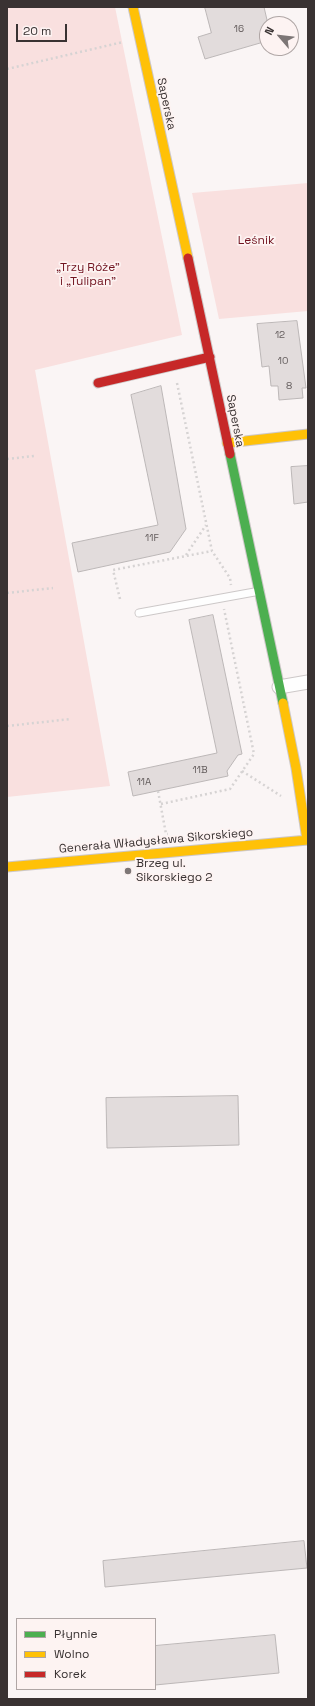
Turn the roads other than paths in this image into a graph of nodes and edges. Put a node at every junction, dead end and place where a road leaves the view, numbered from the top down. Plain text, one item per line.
1 (133, 7) edge
2 (210, 357) junction
3 (98, 383) dead end
4 (308, 434) edge
5 (226, 443) junction
6 (260, 591) junction
7 (139, 613) dead end
8 (308, 682) edge
9 (279, 687) junction
10 (308, 842) edge
11 (7, 867) edge

1 - 2 street, Saperska
2 - 3 street
2 - 5 street, Saperska
4 - 5 street
5 - 6 street, Saperska
6 - 7 lane
6 - 9 street, Saperska
8 - 9 street
9 - 10 street, Saperska
10 - 11 street, Generała Władysława Sikorskiego

